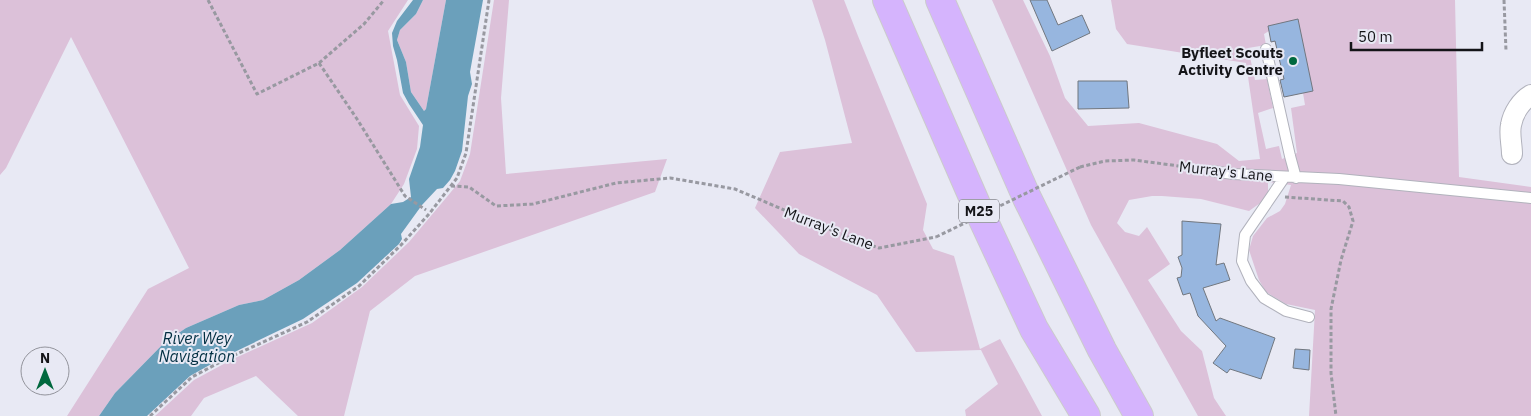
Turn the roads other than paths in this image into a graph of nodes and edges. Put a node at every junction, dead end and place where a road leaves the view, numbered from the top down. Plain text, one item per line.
1 (887, 0) edge
2 (940, 0) edge
3 (1266, 49) dead end
4 (1531, 95) edge
5 (1512, 154) dead end
6 (1212, 171) road end
7 (1284, 178) junction
8 (1296, 178) junction
9 (1531, 198) edge
10 (1309, 317) dead end
11 (1086, 416) edge
12 (1139, 416) edge

1 - 11 highway, M25
2 - 12 highway
3 - 8 lane
4 - 5 street
6 - 7 lane, Murray's Lane
7 - 8 lane, Murray's Lane
7 - 10 lane
8 - 9 lane, Murray's Lane

